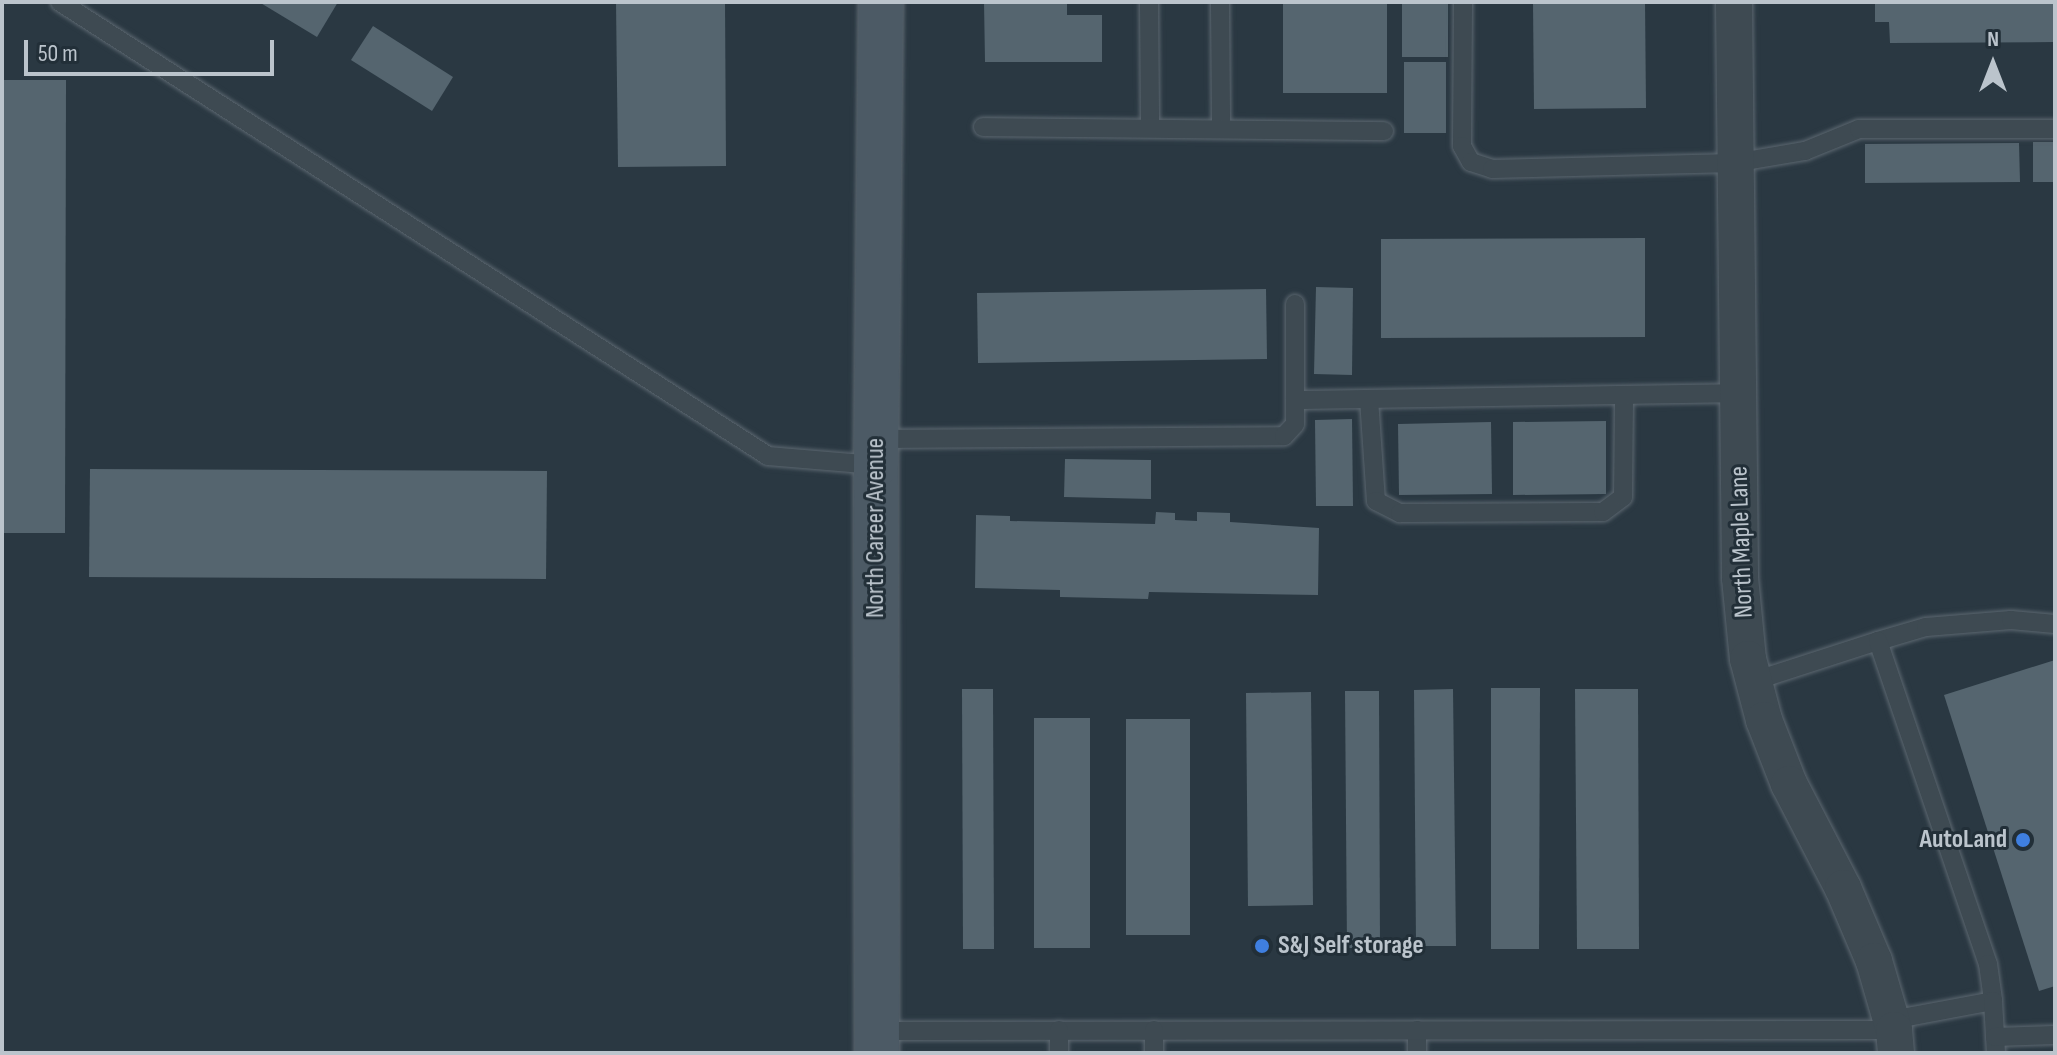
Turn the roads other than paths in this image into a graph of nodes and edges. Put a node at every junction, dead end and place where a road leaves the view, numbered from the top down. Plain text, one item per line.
1 (60, 2) edge
2 (881, 2) edge
3 (1149, 2) edge
4 (1220, 2) edge
5 (1463, 2) edge
6 (1734, 2) edge
7 (983, 127) dead end
8 (1150, 128) junction
9 (1221, 129) junction
10 (2055, 129) edge
11 (1384, 131) dead end
12 (1734, 163) junction
13 (1295, 304) dead end
14 (1737, 393) junction
15 (1624, 395) junction
16 (1369, 399) junction
17 (1295, 400) junction
18 (876, 452) junction
19 (2055, 624) edge
20 (1878, 641) junction
21 (1754, 681) junction
22 (1993, 1001) junction
23 (1059, 1030) junction
24 (1154, 1030) junction
25 (1417, 1030) junction
26 (1894, 1034) edge
27 (2055, 1035) edge
28 (877, 1042) edge
29 (1995, 1045) edge
30 (1059, 1053) edge
31 (1154, 1053) edge
32 (1417, 1053) edge

1 - 18 lane
2 - 18 street, North Career Avenue
3 - 8 lane
4 - 9 lane
5 - 12 lane
6 - 12 street, North Maple Lane
7 - 8 lane
8 - 9 lane
9 - 11 lane
10 - 12 lane
12 - 14 street, North Maple Lane
13 - 17 lane
14 - 15 lane
14 - 21 street, North Maple Lane
15 - 16 lane
15 - 16 lane
16 - 17 lane
17 - 18 lane
18 - 28 street, North Career Avenue
19 - 20 lane
20 - 21 lane
20 - 22 lane
21 - 26 street, North Maple Lane
22 - 26 lane
22 - 29 lane
23 - 24 lane
23 - 28 lane
23 - 30 lane
24 - 25 lane
24 - 31 lane
25 - 26 lane
25 - 32 lane
27 - 29 lane

